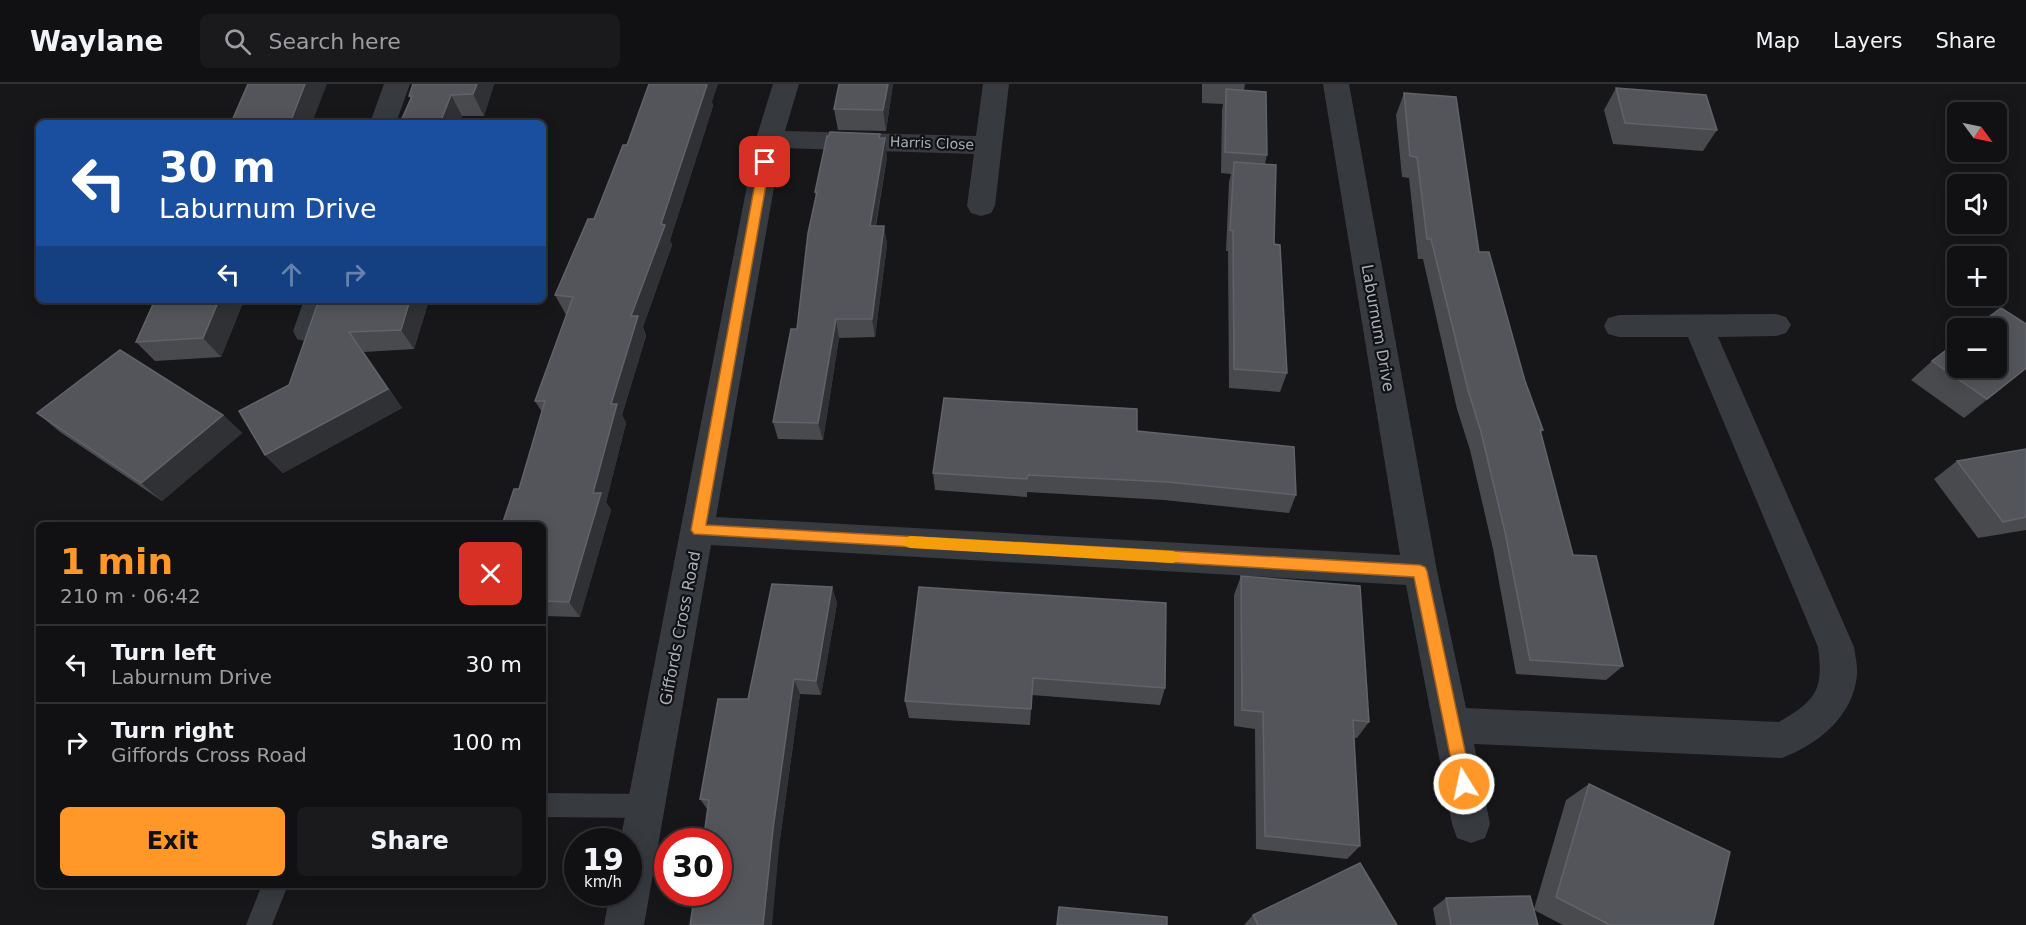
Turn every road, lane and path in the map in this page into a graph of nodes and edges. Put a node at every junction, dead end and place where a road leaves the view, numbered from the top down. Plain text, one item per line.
1 (397, 84) edge
2 (786, 84) edge
3 (996, 84) edge
4 (1336, 84) edge
5 (384, 120) edge
6 (769, 139) junction
7 (987, 145) junction
8 (981, 206) dead end
9 (318, 303) edge
10 (1776, 325) dead end
11 (1619, 326) dead end
12 (1698, 326) junction
13 (308, 332) edge
14 (698, 530) junction
15 (1420, 571) junction
16 (1453, 725) junction
17 (546, 805) edge
18 (646, 806) junction
19 (1471, 824) dead end
20 (274, 888) edge
21 (259, 925) edge
22 (624, 925) edge

1 - 5 street
2 - 6 street, Giffords Cross Road
3 - 7 street, Harris Close
4 - 15 street, Laburnum Drive
6 - 7 street, Harris Close
6 - 14 street, Giffords Cross Road
7 - 8 street, Harris Close
9 - 13 street
10 - 12 street
11 - 12 street
12 - 16 street
14 - 15 street
14 - 18 street, Giffords Cross Road
15 - 16 street, Laburnum Drive
16 - 19 street, Laburnum Drive
17 - 18 lane
18 - 22 street, Giffords Cross Road
20 - 21 lane

